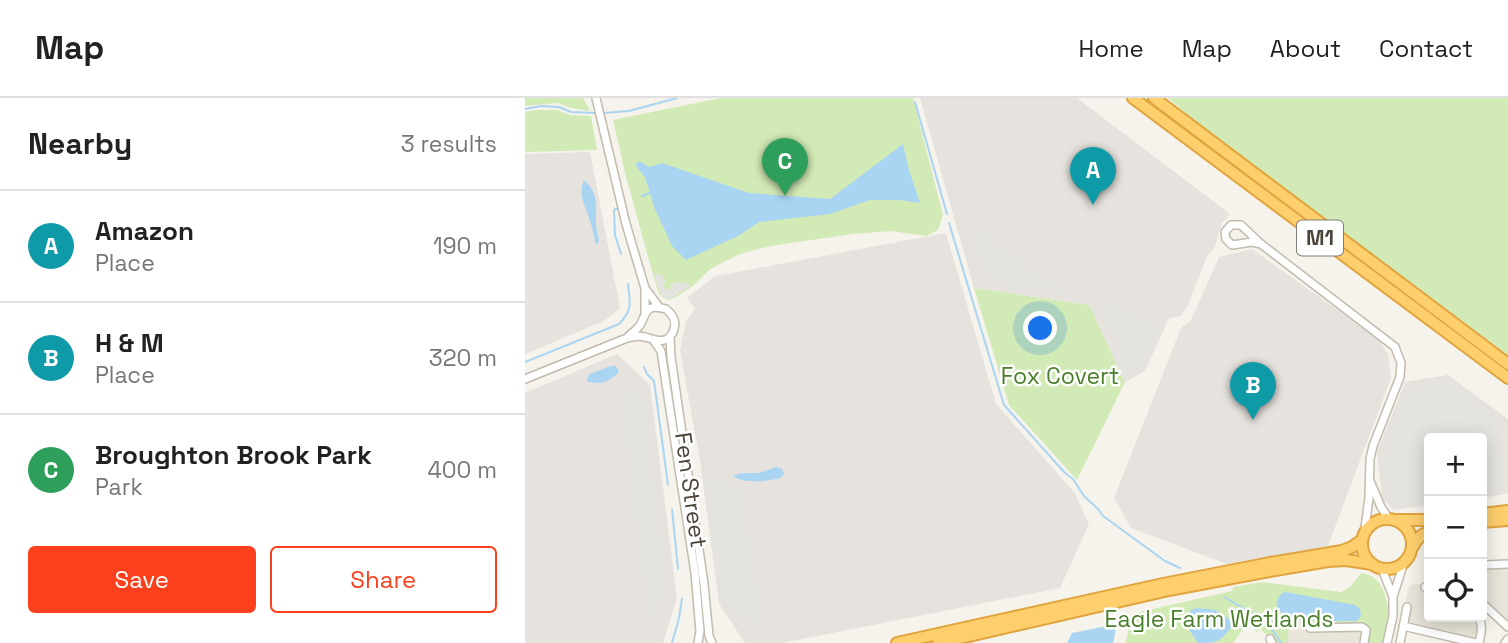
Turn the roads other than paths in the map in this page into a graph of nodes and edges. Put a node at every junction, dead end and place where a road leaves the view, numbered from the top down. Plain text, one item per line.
1 (596, 98) edge
2 (1133, 98) edge
3 (1154, 98) edge
4 (1246, 231) junction
5 (1241, 244) junction
6 (1261, 244) junction
7 (645, 288) junction
8 (659, 307) junction
9 (645, 313) junction
10 (641, 324) junction
11 (670, 336) junction
12 (627, 338) junction
13 (650, 339) junction
14 (1508, 364) edge
15 (1508, 378) edge
16 (525, 379) edge
17 (1370, 481) junction
18 (1508, 511) edge
19 (1487, 513) edge
20 (1392, 520) junction
21 (1424, 520) edge
22 (1508, 520) edge
23 (1487, 522) edge
24 (1424, 534) edge
25 (1363, 537) junction
26 (1412, 549) junction
27 (1404, 562) junction
28 (1508, 564) edge
29 (1487, 565) edge
30 (1377, 567) junction
31 (1393, 597) junction
32 (1407, 607) dead end
33 (1487, 608) edge
34 (1481, 622) edge
35 (1403, 625) junction
36 (1508, 627) edge
37 (1310, 628) dead end
38 (1440, 634) junction
39 (698, 643) edge
40 (712, 643) edge
41 (898, 643) edge
42 (938, 643) edge
43 (1364, 643) edge
44 (1387, 643) edge
45 (1400, 643) edge
46 (1438, 643) edge
47 (1477, 643) edge

1 - 7 street
2 - 15 highway, M1
3 - 14 highway, M1
4 - 5 street
4 - 5 street
4 - 6 street
5 - 6 street
6 - 17 street
7 - 8 street
7 - 9 street
8 - 9 street
8 - 11 street
9 - 10 street
10 - 12 street
10 - 13 street
11 - 13 street
11 - 40 street, Fen Street
12 - 13 street
12 - 16 street
13 - 39 street, Fen Street
17 - 20 street
17 - 25 street
18 - 19 highway
20 - 21 highway
20 - 25 highway
20 - 26 highway
22 - 23 highway
24 - 26 highway
25 - 30 highway
25 - 41 highway
26 - 27 highway
27 - 30 highway
27 - 31 street
28 - 29 street
30 - 31 street
30 - 42 highway
31 - 44 street
32 - 35 street
33 - 36 street
34 - 47 street
35 - 38 street
35 - 45 street
37 - 43 street
38 - 46 street
38 - 47 street

